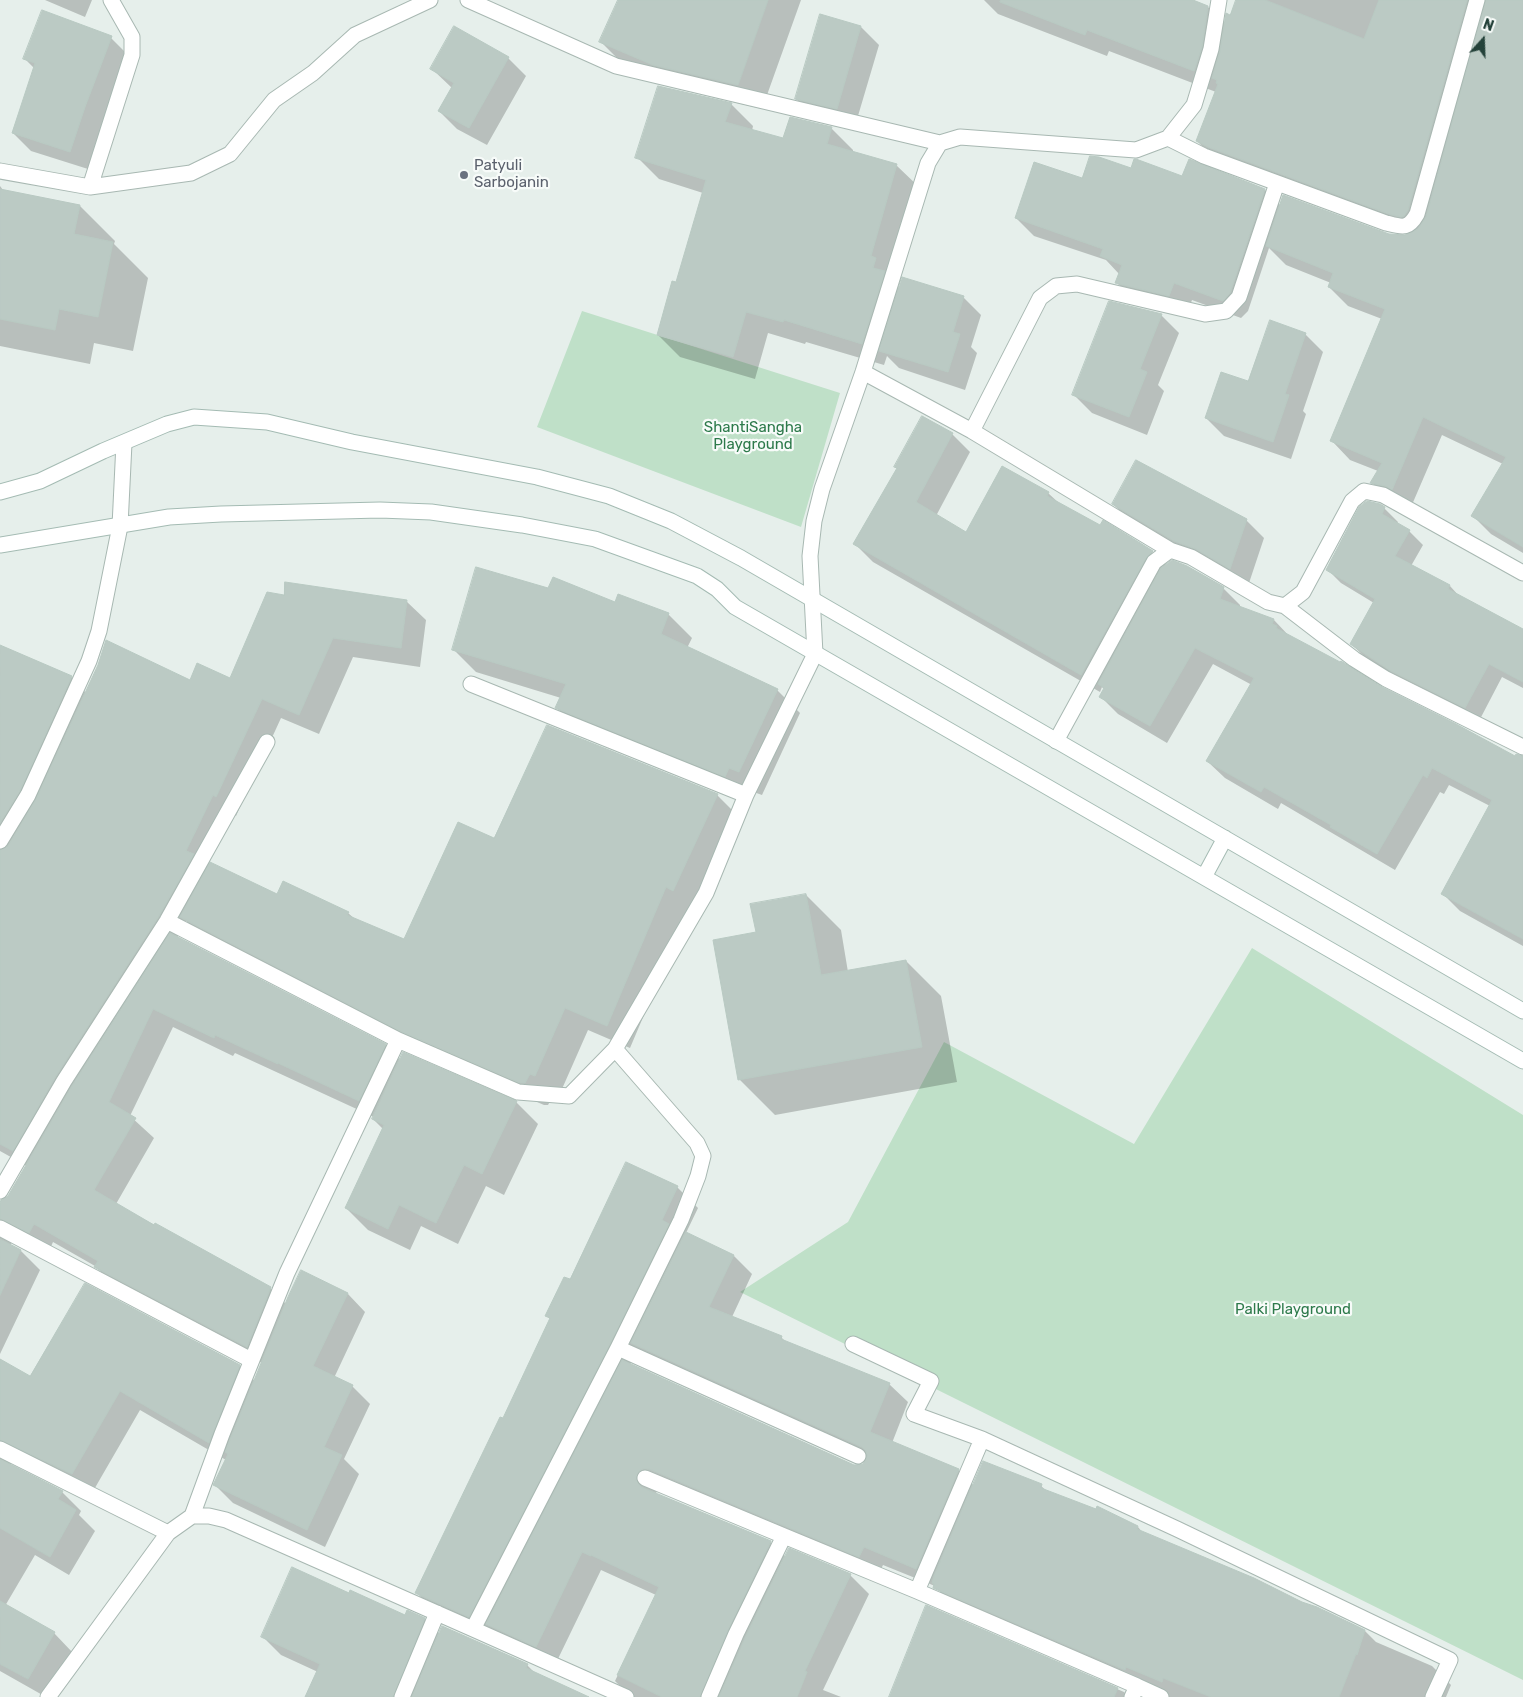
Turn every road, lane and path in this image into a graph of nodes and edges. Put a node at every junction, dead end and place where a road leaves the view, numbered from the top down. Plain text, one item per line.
1 (111, 0) edge
2 (430, 0) edge
3 (468, 0) edge
4 (1219, 0) edge
5 (1477, 0) edge
6 (1168, 138) junction
7 (940, 143) junction
8 (0, 171) edge
9 (1278, 184) junction
10 (90, 186) junction
11 (863, 372) junction
12 (972, 431) junction
13 (124, 443) junction
14 (0, 492) edge
15 (120, 526) junction
16 (0, 545) edge
17 (1170, 550) junction
18 (1523, 573) edge
19 (811, 599) junction
20 (1286, 606) junction
21 (815, 654) junction
22 (471, 684) dead end
23 (1056, 741) junction
24 (267, 742) dead end
25 (1523, 747) edge
26 (746, 795) junction
27 (1225, 838) junction
28 (0, 841) edge
29 (1204, 877) junction
30 (167, 921) junction
31 (1523, 1011) edge
32 (398, 1040) junction
33 (615, 1049) junction
34 (1523, 1061) edge
35 (0, 1191) edge
36 (0, 1228) edge
37 (853, 1344) dead end
38 (618, 1348) junction
39 (251, 1360) junction
40 (982, 1439) junction
41 (0, 1449) edge
42 (858, 1456) dead end
43 (645, 1478) dead end
44 (192, 1516) junction
45 (168, 1533) junction
46 (784, 1536) junction
47 (917, 1591) junction
48 (437, 1613) junction
49 (473, 1629) junction
50 (1135, 1692) edge
51 (48, 1697) edge
52 (402, 1697) edge
53 (626, 1697) edge
54 (709, 1697) edge
55 (1161, 1697) edge
56 (1433, 1697) edge

1 - 10 street
2 - 10 street
3 - 7 street
4 - 6 street
5 - 9 street
6 - 7 street
6 - 9 street
7 - 11 street
8 - 10 street
9 - 12 street
11 - 12 street
11 - 19 street
12 - 17 street
13 - 14 street
13 - 15 street
13 - 19 street
15 - 16 street
15 - 21 street
15 - 28 street
17 - 20 street
17 - 23 street
18 - 20 street
19 - 21 street
19 - 23 street
20 - 25 street
21 - 26 street
21 - 29 street
22 - 26 street
23 - 27 street
24 - 30 street
26 - 33 street
27 - 29 street
27 - 31 street
29 - 34 street
30 - 32 street
30 - 35 street
32 - 33 street
32 - 39 street
33 - 38 street
36 - 39 street
37 - 40 street
38 - 42 street
38 - 49 street
39 - 44 street
40 - 47 street
40 - 56 street
41 - 45 street
43 - 46 street
44 - 45 street
44 - 48 street
45 - 51 street
46 - 47 street
46 - 54 street
47 - 50 street
48 - 49 street
48 - 52 street
49 - 53 street
50 - 55 street

